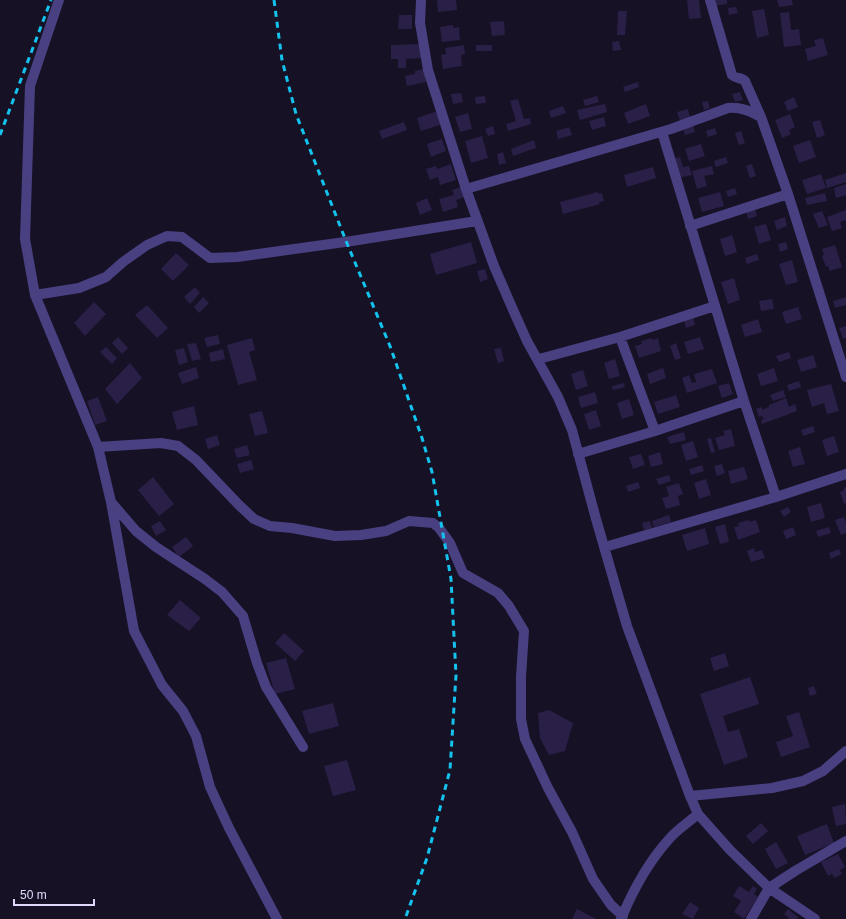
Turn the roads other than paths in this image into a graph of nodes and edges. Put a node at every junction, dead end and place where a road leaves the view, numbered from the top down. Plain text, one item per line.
1 (59, 0) edge
2 (421, 0) edge
3 (710, 0) edge
4 (761, 117) junction
5 (662, 132) junction
6 (466, 189) junction
7 (788, 194) junction
8 (477, 221) junction
9 (690, 226) junction
10 (35, 295) junction
11 (715, 306) junction
12 (620, 337) junction
13 (539, 359) junction
14 (846, 378) edge
15 (744, 401) junction
16 (655, 432) junction
17 (98, 447) junction
18 (578, 454) junction
19 (846, 474) edge
20 (776, 497) junction
21 (111, 502) junction
22 (604, 547) junction
23 (303, 747) dead end
24 (846, 751) edge
25 (690, 796) junction
26 (698, 814) junction
27 (846, 841) edge
28 (769, 888) junction
29 (622, 917) edge
30 (277, 919) edge
31 (751, 919) edge
32 (814, 919) edge

1 - 10 street
2 - 6 street
3 - 4 street
4 - 5 street
4 - 7 street
5 - 6 street
5 - 9 street
6 - 8 street
7 - 9 street
7 - 14 street
8 - 10 street
8 - 13 street
9 - 11 street
10 - 17 street
11 - 12 street
11 - 15 street
12 - 13 street
12 - 16 street
13 - 18 street
15 - 16 street
15 - 20 street
16 - 18 street
17 - 21 street
17 - 29 street
18 - 22 street
19 - 20 street
20 - 22 street
21 - 23 street
21 - 30 street
22 - 25 street
24 - 25 street
25 - 26 street
26 - 28 street
26 - 29 street
27 - 28 street
28 - 31 street
28 - 32 street

